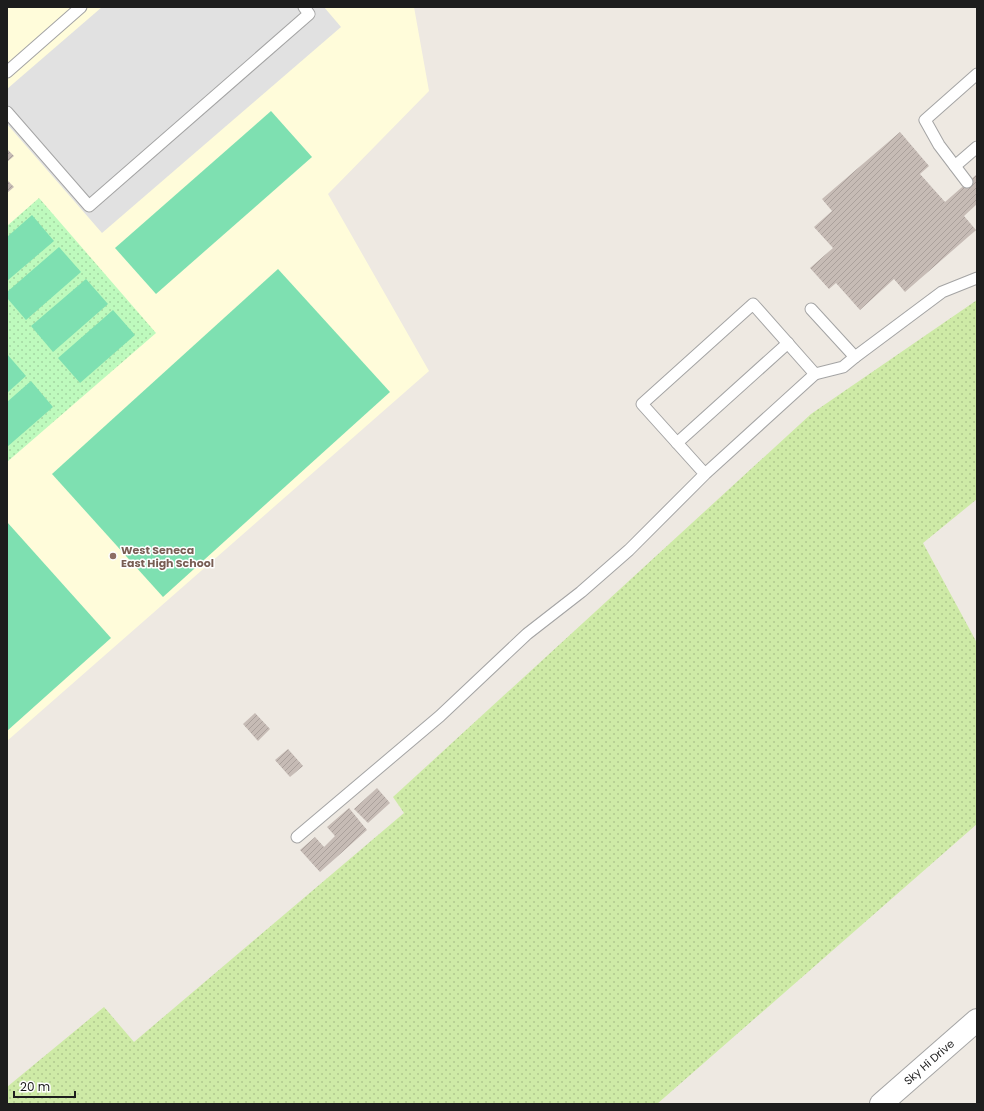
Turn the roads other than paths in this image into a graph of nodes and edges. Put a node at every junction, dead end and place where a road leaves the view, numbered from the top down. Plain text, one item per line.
1 (81, 7) edge
2 (304, 7) edge
3 (7, 72) edge
4 (977, 74) edge
5 (7, 112) edge
6 (977, 147) edge
7 (955, 166) junction
8 (968, 182) dead end
9 (977, 278) edge
10 (811, 309) dead end
11 (788, 344) junction
12 (855, 357) junction
13 (815, 374) junction
14 (677, 443) junction
15 (705, 474) junction
16 (297, 837) dead end
17 (977, 1020) edge
18 (881, 1104) edge

1 - 3 lane
2 - 5 lane
4 - 7 lane
6 - 7 lane
7 - 8 lane
9 - 12 lane
10 - 12 lane
11 - 13 lane
11 - 14 lane
11 - 14 lane
12 - 13 lane
13 - 15 lane
14 - 15 lane
15 - 16 lane
17 - 18 street, Sky Hi Drive

